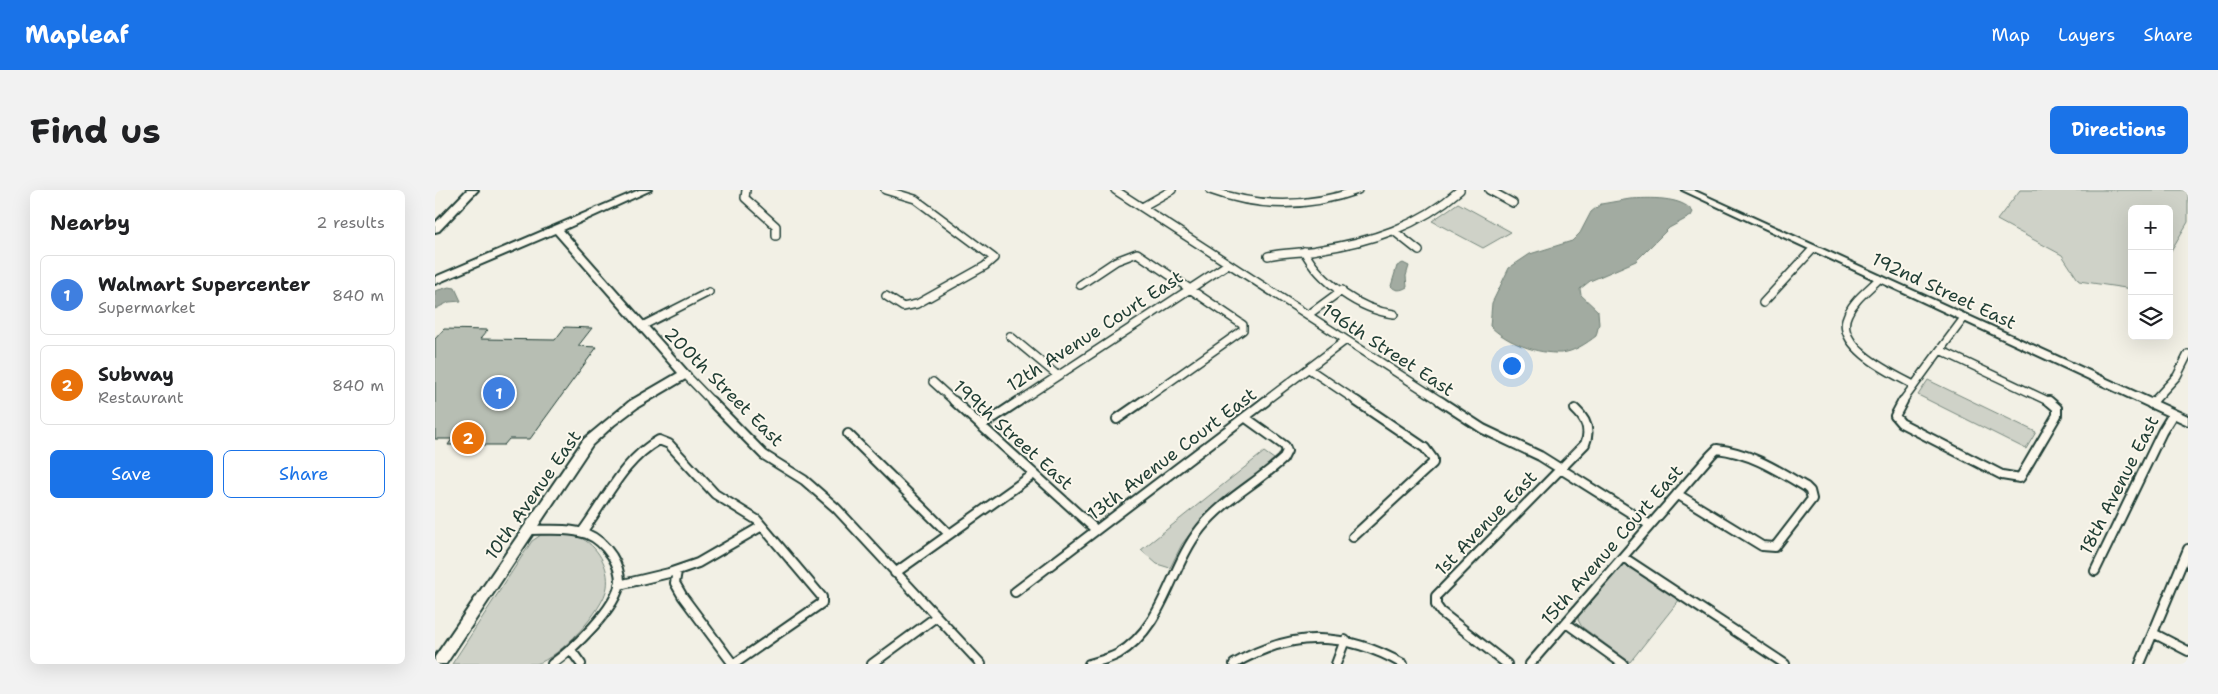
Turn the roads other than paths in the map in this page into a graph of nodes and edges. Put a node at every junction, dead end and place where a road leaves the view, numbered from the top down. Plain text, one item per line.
1 (473, 190) edge
2 (647, 190) edge
3 (746, 190) edge
4 (885, 190) edge
5 (1115, 190) edge
6 (1172, 190) edge
7 (1210, 190) edge
8 (1358, 190) edge
9 (1460, 190) edge
10 (1489, 190) edge
11 (1686, 190) edge
12 (1513, 203) dead end
13 (1141, 207) junction
14 (557, 228) junction
15 (435, 229) edge
16 (1395, 232) junction
17 (775, 236) dead end
18 (1813, 249) junction
19 (1304, 251) junction
20 (1419, 251) dead end
21 (1268, 256) dead end
22 (1228, 264) junction
23 (1879, 279) junction
24 (435, 281) edge
25 (1080, 286) dead end
26 (1191, 288) junction
27 (1342, 290) junction
28 (709, 292) dead end
29 (886, 296) dead end
30 (1763, 303) dead end
31 (1394, 314) dead end
32 (1308, 315) junction
33 (1964, 318) junction
34 (642, 326) junction
35 (1010, 336) dead end
36 (1346, 340) junction
37 (1940, 350) junction
38 (2188, 354) edge
39 (1309, 369) junction
40 (685, 374) junction
41 (1057, 375) junction
42 (933, 382) dead end
43 (1914, 385) junction
44 (2151, 404) junction
45 (1575, 409) dead end
46 (2173, 414) junction
47 (1246, 418) junction
48 (1117, 419) dead end
49 (2188, 421) edge
50 (981, 426) junction
51 (848, 434) dead end
52 (1561, 469) junction
53 (1034, 474) junction
54 (1677, 494) junction
55 (1650, 525) junction
56 (762, 526) junction
57 (529, 530) junction
58 (1096, 530) junction
59 (582, 532) junction
60 (949, 534) junction
61 (1353, 537) dead end
62 (2188, 550) edge
63 (1623, 557) junction
64 (677, 571) junction
65 (2095, 571) dead end
66 (895, 572) junction
67 (619, 585) junction
68 (1015, 592) dead end
69 (936, 617) junction
70 (1567, 623) junction
71 (2153, 633) junction
72 (1345, 640) junction
73 (571, 650) junction
74 (2188, 651) edge
75 (877, 663) edge
76 (439, 664) edge
77 (552, 664) edge
78 (581, 664) edge
79 (734, 664) edge
80 (981, 664) edge
81 (1089, 664) edge
82 (1235, 664) edge
83 (1336, 664) edge
84 (1403, 664) edge
85 (1507, 664) edge
86 (1530, 664) edge
87 (1623, 664) edge
88 (1785, 664) edge
89 (2140, 664) edge

1 - 15 main road
2 - 14 street
3 - 17 street
4 - 29 street
5 - 13 street, 196th Street East
6 - 13 street
7 - 8 street
9 - 16 street
10 - 12 street
11 - 18 street, 192nd Street East
13 - 22 street, 196th Street East
14 - 24 street
14 - 34 street, 200th Street East
16 - 19 street
16 - 20 street
18 - 23 street, 192nd Street East
18 - 30 street
19 - 21 street
19 - 27 street
22 - 26 street, 12th Avenue Court East
22 - 32 street, 196th Street East
23 - 33 street, 192nd Street East
23 - 43 street
25 - 26 street
26 - 41 street, 12th Avenue Court East
26 - 48 street
27 - 31 street
27 - 32 street
28 - 34 street
32 - 36 street, 196th Street East
33 - 37 street
33 - 44 street, 192nd Street East
34 - 40 street, 200th Street East
35 - 41 street
36 - 39 street, 13th Avenue Court East
36 - 52 street, 196th Street East
37 - 43 street
37 - 43 street
38 - 44 street, 18th Avenue East
39 - 47 street, 13th Avenue Court East
39 - 61 street
40 - 57 street, 10th Avenue East
40 - 66 street, 200th Street East
41 - 50 street, 12th Avenue Court East
42 - 50 street, 199th Street East
44 - 46 street, 192nd Street East
45 - 52 street, 1st Avenue East
46 - 49 street, 192nd Street East
46 - 65 street, 18th Avenue East
47 - 58 street, 13th Avenue Court East
47 - 81 street
50 - 53 street, 199th Street East
51 - 60 street
52 - 55 street, 196th Street East
52 - 85 street, 1st Avenue East
53 - 58 street, 199th Street East
53 - 60 street
54 - 54 street, 15th Avenue Court East
54 - 55 street, 15th Avenue Court East
55 - 63 street, 15th Avenue Court East
56 - 59 street
56 - 64 street
56 - 79 street
57 - 59 street
57 - 76 street, 10th Avenue East
58 - 68 street, 13th Avenue Court East
59 - 67 street
60 - 66 street
62 - 71 street
63 - 70 street, 15th Avenue Court East
63 - 88 street
64 - 67 street
64 - 79 street
66 - 69 street, 200th Street East
67 - 73 street
69 - 75 street
69 - 80 street, 200th Street East
70 - 86 street, 15th Avenue Court East
70 - 87 street
71 - 74 street
71 - 89 street
72 - 82 street
72 - 83 street
72 - 84 street
73 - 77 street
73 - 78 street

